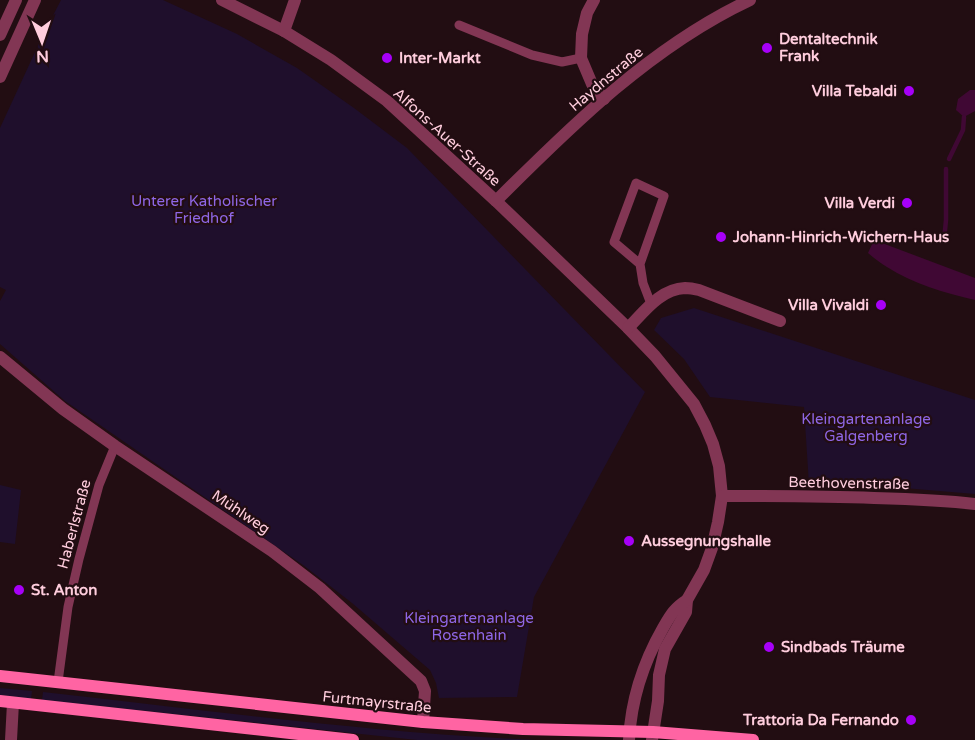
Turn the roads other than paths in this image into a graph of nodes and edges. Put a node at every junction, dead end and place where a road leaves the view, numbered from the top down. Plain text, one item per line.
1 (16, 0) edge
2 (36, 0) edge
3 (222, 0) edge
4 (295, 0) edge
5 (594, 0) edge
6 (750, 0) edge
7 (459, 25) dead end
8 (284, 31) junction
9 (0, 35) edge
10 (581, 58) junction
11 (0, 77) edge
12 (604, 99) junction
13 (496, 201) junction
14 (640, 264) junction
15 (651, 303) junction
16 (780, 321) dead end
17 (628, 328) junction
18 (0, 357) edge
19 (115, 446) junction
20 (722, 496) junction
21 (975, 504) edge
22 (687, 600) junction
23 (0, 676) edge
24 (58, 682) junction
25 (6, 702) edge
26 (423, 722) junction
27 (629, 736) edge
28 (653, 736) edge
29 (328, 739) edge
30 (11, 740) edge
31 (353, 740) edge
32 (753, 740) edge

1 - 9 street
2 - 11 street
3 - 8 street, Alfons-Auer-Straße
4 - 8 street
5 - 10 street
6 - 12 street, Haydnstraße
7 - 10 lane
8 - 13 street, Alfons-Auer-Straße
10 - 12 street
12 - 13 street, Haydnstraße
13 - 17 street, Alfons-Auer-Straße
14 - 14 lane
14 - 15 lane
15 - 16 street
15 - 17 street
17 - 20 street, Alfons-Auer-Straße
18 - 19 street, Mühlweg
19 - 24 lane, Haberlstraße
19 - 26 street, Mühlweg
20 - 21 street, Beethovenstraße
20 - 22 street, Alfons-Auer-Straße
22 - 27 street, Alfons-Auer-Straße
22 - 28 street, Alfons-Auer-Straße
23 - 24 main road, Furtmayrstraße
24 - 26 main road, Furtmayrstraße
25 - 29 main road
25 - 30 street
26 - 27 main road, Furtmayrstraße
27 - 28 main road, Furtmayrstraße
28 - 32 main road, Furtmayrstraße
29 - 31 main road

